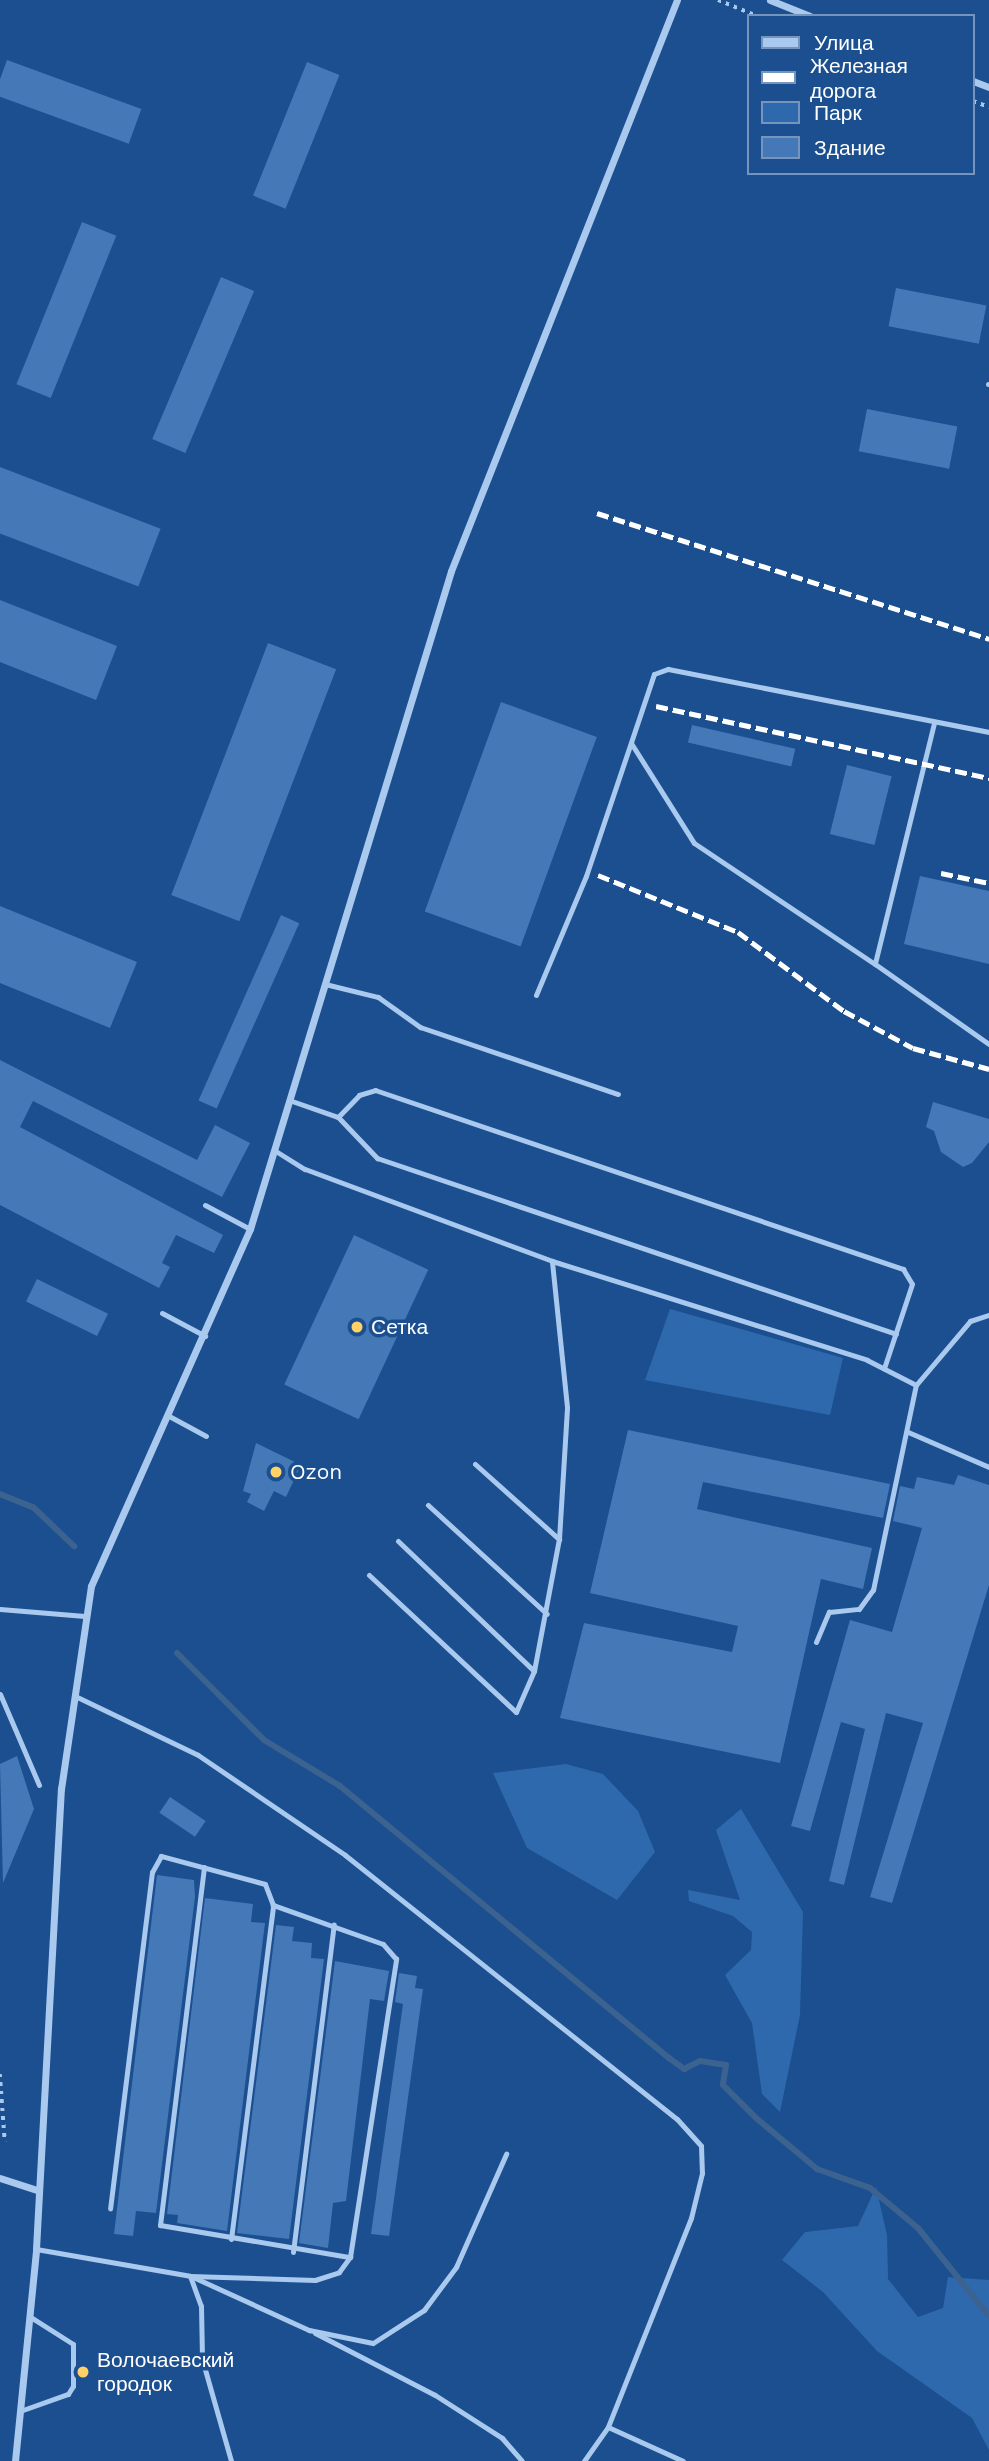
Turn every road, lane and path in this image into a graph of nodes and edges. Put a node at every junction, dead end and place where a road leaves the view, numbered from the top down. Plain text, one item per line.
1 (677, 0) edge
2 (718, 0) edge
3 (770, 0) edge
4 (752, 14) edge
5 (805, 14) edge
6 (934, 723) junction
7 (989, 732) edge
8 (631, 743) junction
9 (875, 964) junction
10 (325, 984) junction
11 (536, 995) dead end
12 (989, 1044) edge
13 (618, 1094) dead end
14 (289, 1100) junction
15 (338, 1117) junction
16 (274, 1150) junction
17 (205, 1205) dead end
18 (250, 1229) junction
19 (552, 1261) junction
20 (162, 1313) dead end
21 (989, 1315) edge
22 (896, 1334) junction
23 (205, 1336) junction
24 (884, 1368) junction
25 (916, 1385) junction
26 (169, 1416) junction
27 (908, 1432) junction
28 (206, 1436) dead end
29 (475, 1464) dead end
30 (989, 1467) edge
31 (428, 1505) dead end
32 (559, 1539) junction
33 (398, 1541) dead end
34 (369, 1574) dead end
35 (0, 1609) edge
36 (547, 1614) junction
37 (85, 1616) junction
38 (816, 1642) dead end
39 (534, 1671) junction
40 (0, 1694) edge
41 (75, 1696) junction
42 (39, 1785) dead end
43 (204, 1867) junction
44 (272, 1905) junction
45 (334, 1925) junction
46 (0, 2074) edge
47 (5, 2142) dead end
48 (506, 2154) dead end
49 (0, 2178) edge
50 (38, 2190) junction
51 (110, 2208) dead end
52 (231, 2239) junction
53 (36, 2249) junction
54 (293, 2252) junction
55 (350, 2257) junction
56 (190, 2276) junction
57 (29, 2316) junction
58 (309, 2330) junction
59 (20, 2411) junction
60 (608, 2427) junction
61 (16, 2461) edge
62 (231, 2461) edge
63 (522, 2461) edge
64 (584, 2461) edge
65 (683, 2461) edge

1 - 10 street
2 - 4 path
3 - 5 street
6 - 7 lane
6 - 8 lane
6 - 9 lane
8 - 9 lane
8 - 11 lane
9 - 12 lane
10 - 13 lane
10 - 14 street
14 - 15 lane
14 - 16 street
15 - 22 lane
15 - 22 lane
16 - 18 street
16 - 19 lane
17 - 18 lane
18 - 23 street
19 - 24 lane
19 - 32 lane
20 - 23 lane
21 - 25 lane
22 - 24 lane
23 - 26 street
24 - 25 lane
25 - 27 lane
26 - 28 lane
26 - 37 street
27 - 30 lane
27 - 38 lane
29 - 32 lane
31 - 36 lane
32 - 36 lane
33 - 39 lane
34 - 39 lane
35 - 37 lane
36 - 39 lane
37 - 41 street
40 - 42 lane
41 - 50 street
41 - 60 lane
43 - 44 lane
43 - 51 lane
43 - 52 lane
44 - 45 lane
44 - 52 lane
45 - 54 lane
45 - 55 lane
46 - 47 path
48 - 58 lane
49 - 50 street
50 - 53 street
52 - 54 lane
53 - 56 lane
53 - 57 street
54 - 55 lane
55 - 56 lane
56 - 58 lane
56 - 62 lane
57 - 59 street
57 - 59 lane
58 - 63 lane
59 - 61 street
60 - 64 lane
60 - 65 lane

